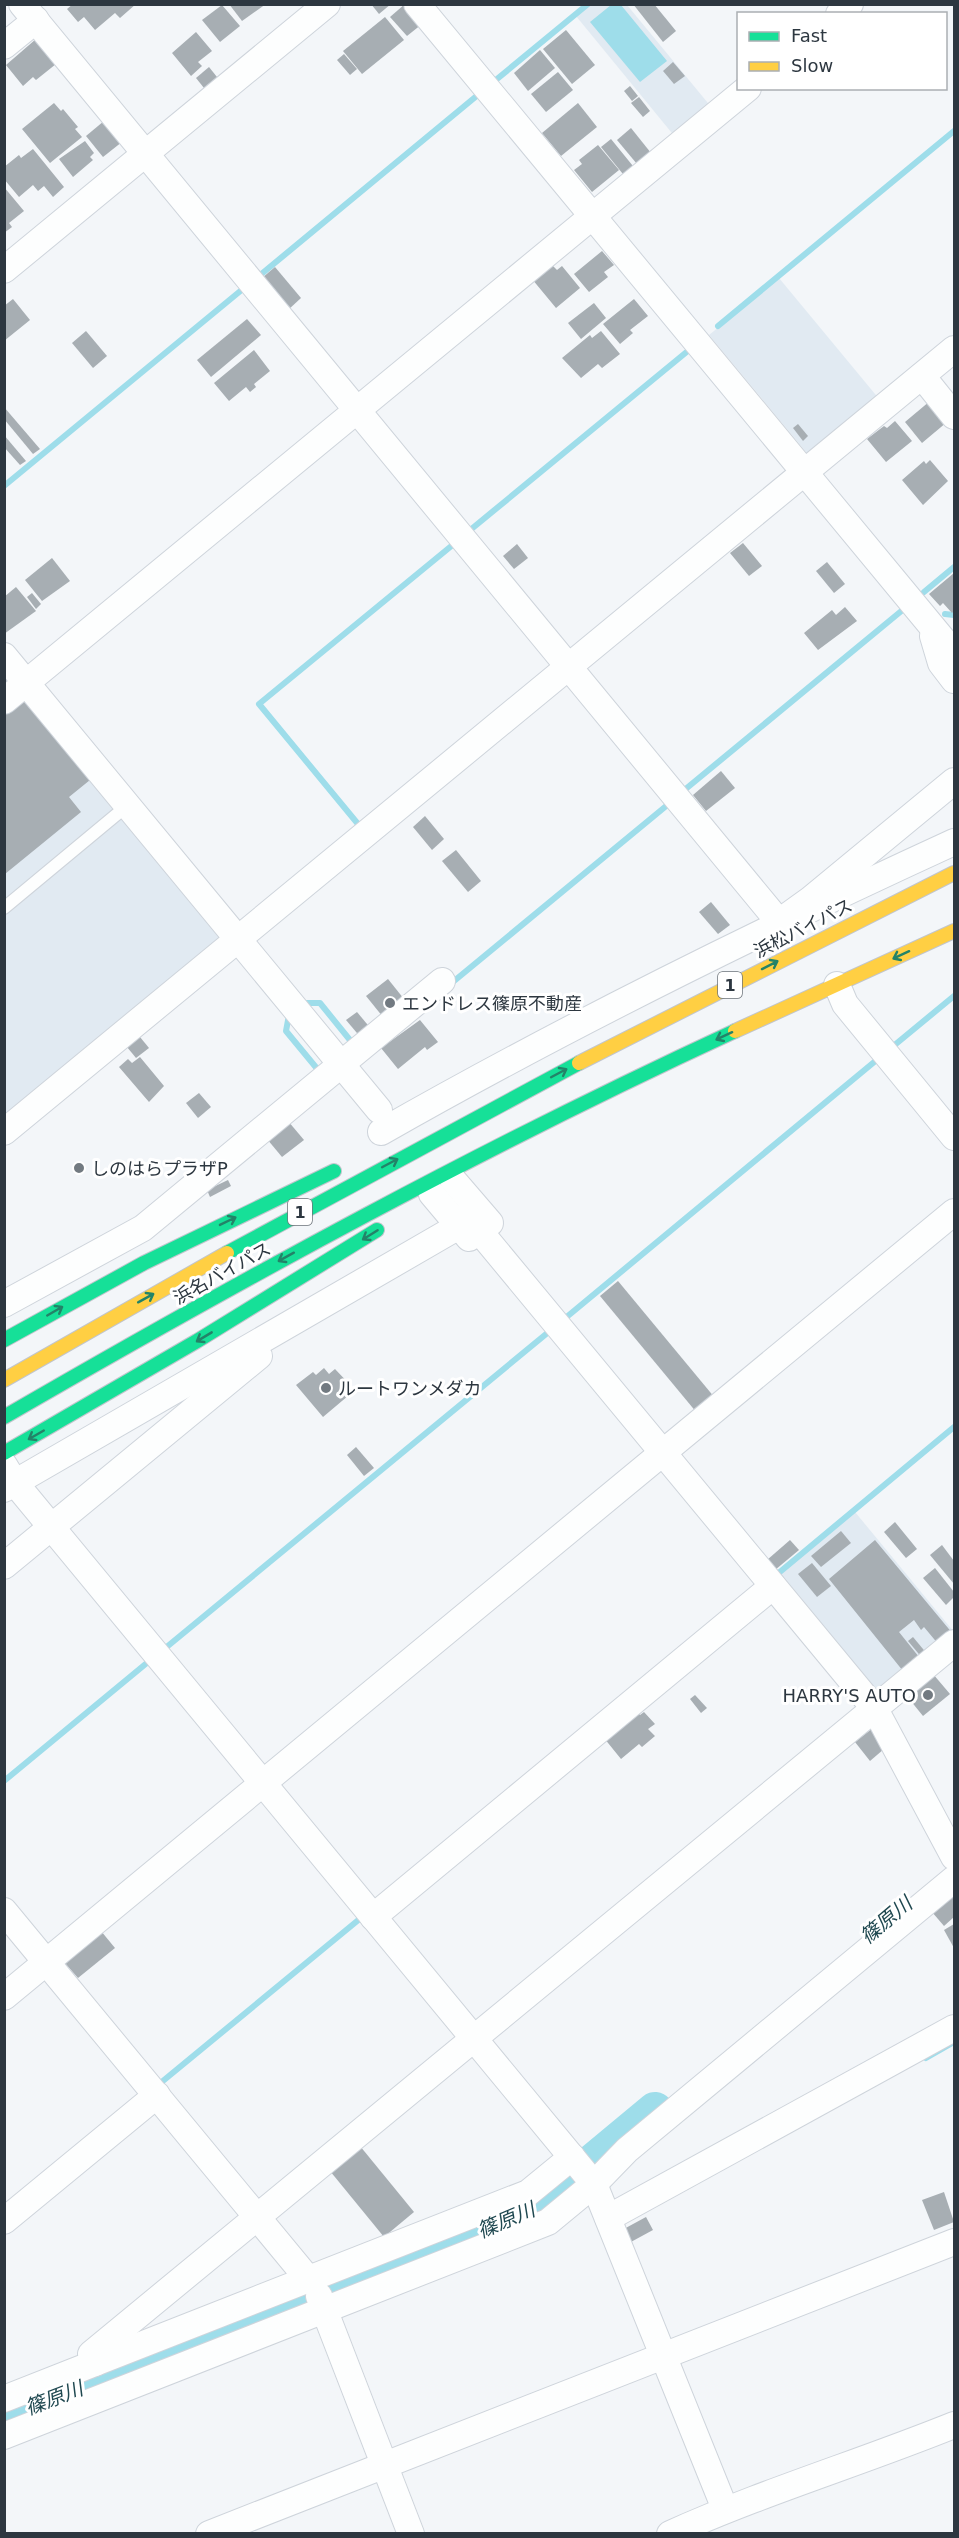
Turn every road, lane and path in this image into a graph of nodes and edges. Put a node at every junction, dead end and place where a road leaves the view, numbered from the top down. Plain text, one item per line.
1 (327, 4) edge
2 (417, 4) edge
3 (29, 12) edge
4 (4, 46) edge
5 (746, 90) edge
6 (146, 154) junction
7 (593, 217) junction
8 (4, 270) edge
9 (954, 349) edge
10 (922, 376) junction
11 (357, 410) junction
12 (954, 416) edge
13 (805, 472) junction
14 (930, 624) junction
15 (954, 635) edge
16 (954, 653) edge
17 (4, 656) edge
18 (569, 667) junction
19 (954, 680) edge
20 (27, 683) junction
21 (4, 701) edge
22 (954, 781) edge
23 (128, 806) junction
24 (954, 842) edge
25 (954, 873) edge
26 (4, 908) edge
27 (779, 922) junction
28 (954, 931) edge
29 (239, 939) junction
30 (442, 981) dead end
31 (837, 985) junction
32 (297, 1010) junction
33 (342, 1064) junction
34 (508, 1100) junction
35 (398, 1129) junction
36 (4, 1132) edge
37 (524, 1132) junction
38 (954, 1137) edge
39 (346, 1165) dead end
40 (434, 1193) junction
41 (954, 1212) edge
42 (463, 1221) junction
43 (390, 1222) dead end
44 (4, 1304) edge
45 (544, 1310) junction
46 (4, 1340) edge
47 (255, 1344) junction
48 (4, 1380) edge
49 (4, 1417) edge
50 (663, 1453) junction
51 (4, 1454) edge
52 (8, 1479) edge
53 (51, 1528) junction
54 (4, 1566) edge
55 (773, 1586) junction
56 (954, 1643) edge
57 (875, 1709) junction
58 (263, 1784) junction
59 (954, 1864) edge
60 (4, 1911) edge
61 (373, 1917) junction
62 (46, 1962) junction
63 (4, 1997) edge
64 (954, 2028) edge
65 (475, 2040) junction
66 (156, 2095) junction
67 (583, 2171) junction
68 (258, 2217) junction
69 (608, 2218) junction
70 (4, 2221) edge
71 (954, 2242) edge
72 (316, 2291) junction
73 (663, 2356) junction
74 (95, 2363) junction
75 (4, 2399) edge
76 (954, 2425) edge
77 (4, 2436) edge
78 (384, 2465) junction
79 (725, 2509) junction
80 (209, 2534) edge
81 (411, 2534) edge
82 (670, 2534) edge

1 - 6 street
2 - 7 street
3 - 4 street
3 - 6 street
5 - 7 street
6 - 8 street
6 - 11 street
7 - 11 street
7 - 13 street
9 - 10 street
10 - 12 street
10 - 13 street
11 - 18 street
11 - 20 street
13 - 14 street
13 - 18 street
14 - 15 street
14 - 16 street
14 - 19 street
17 - 20 street
18 - 27 street
18 - 29 street
20 - 21 street
20 - 23 street
22 - 27 street
23 - 26 lane
23 - 29 street
24 - 27 street
34 -> 25 highway, 浜松バイパス / 1
27 - 35 street
28 -> 31 highway, 1
29 - 32 street
29 - 36 street
30 - 33 street
31 -> 37 highway, 1
31 - 38 street
32 - 33 street
32 - 35 street
33 - 35 street
33 - 44 street
34 - 35 highway
48 -> 34 highway, 浜名バイパス / 1
37 - 40 highway
37 -> 49 highway, 浜名バイパス / 1
46 -> 39 highway
40 - 42 street
40 - 45 street
41 - 50 street
42 - 45 street
42 - 47 street
43 -> 51 highway
45 - 50 street
47 - 52 street
47 - 53 street
50 - 55 street
50 - 58 street
52 - 53 street
53 - 54 street
53 - 58 street
55 - 57 street
55 - 61 street
56 - 57 street
57 - 59 street
57 - 65 street
58 - 61 street
58 - 62 street
59 - 67 street
60 - 62 street
61 - 65 street
62 - 63 street
62 - 66 street
64 - 69 street
65 - 67 street
65 - 68 street
66 - 68 street
66 - 70 street
67 - 69 street
67 - 72 street
67 - 72 street
68 - 72 street
68 - 74 street
69 - 73 street
71 - 73 street
72 - 74 street
72 - 77 street
72 - 78 street
73 - 78 street
73 - 79 street
74 - 75 street
76 - 79 street
78 - 80 street
78 - 81 street
79 - 82 street

